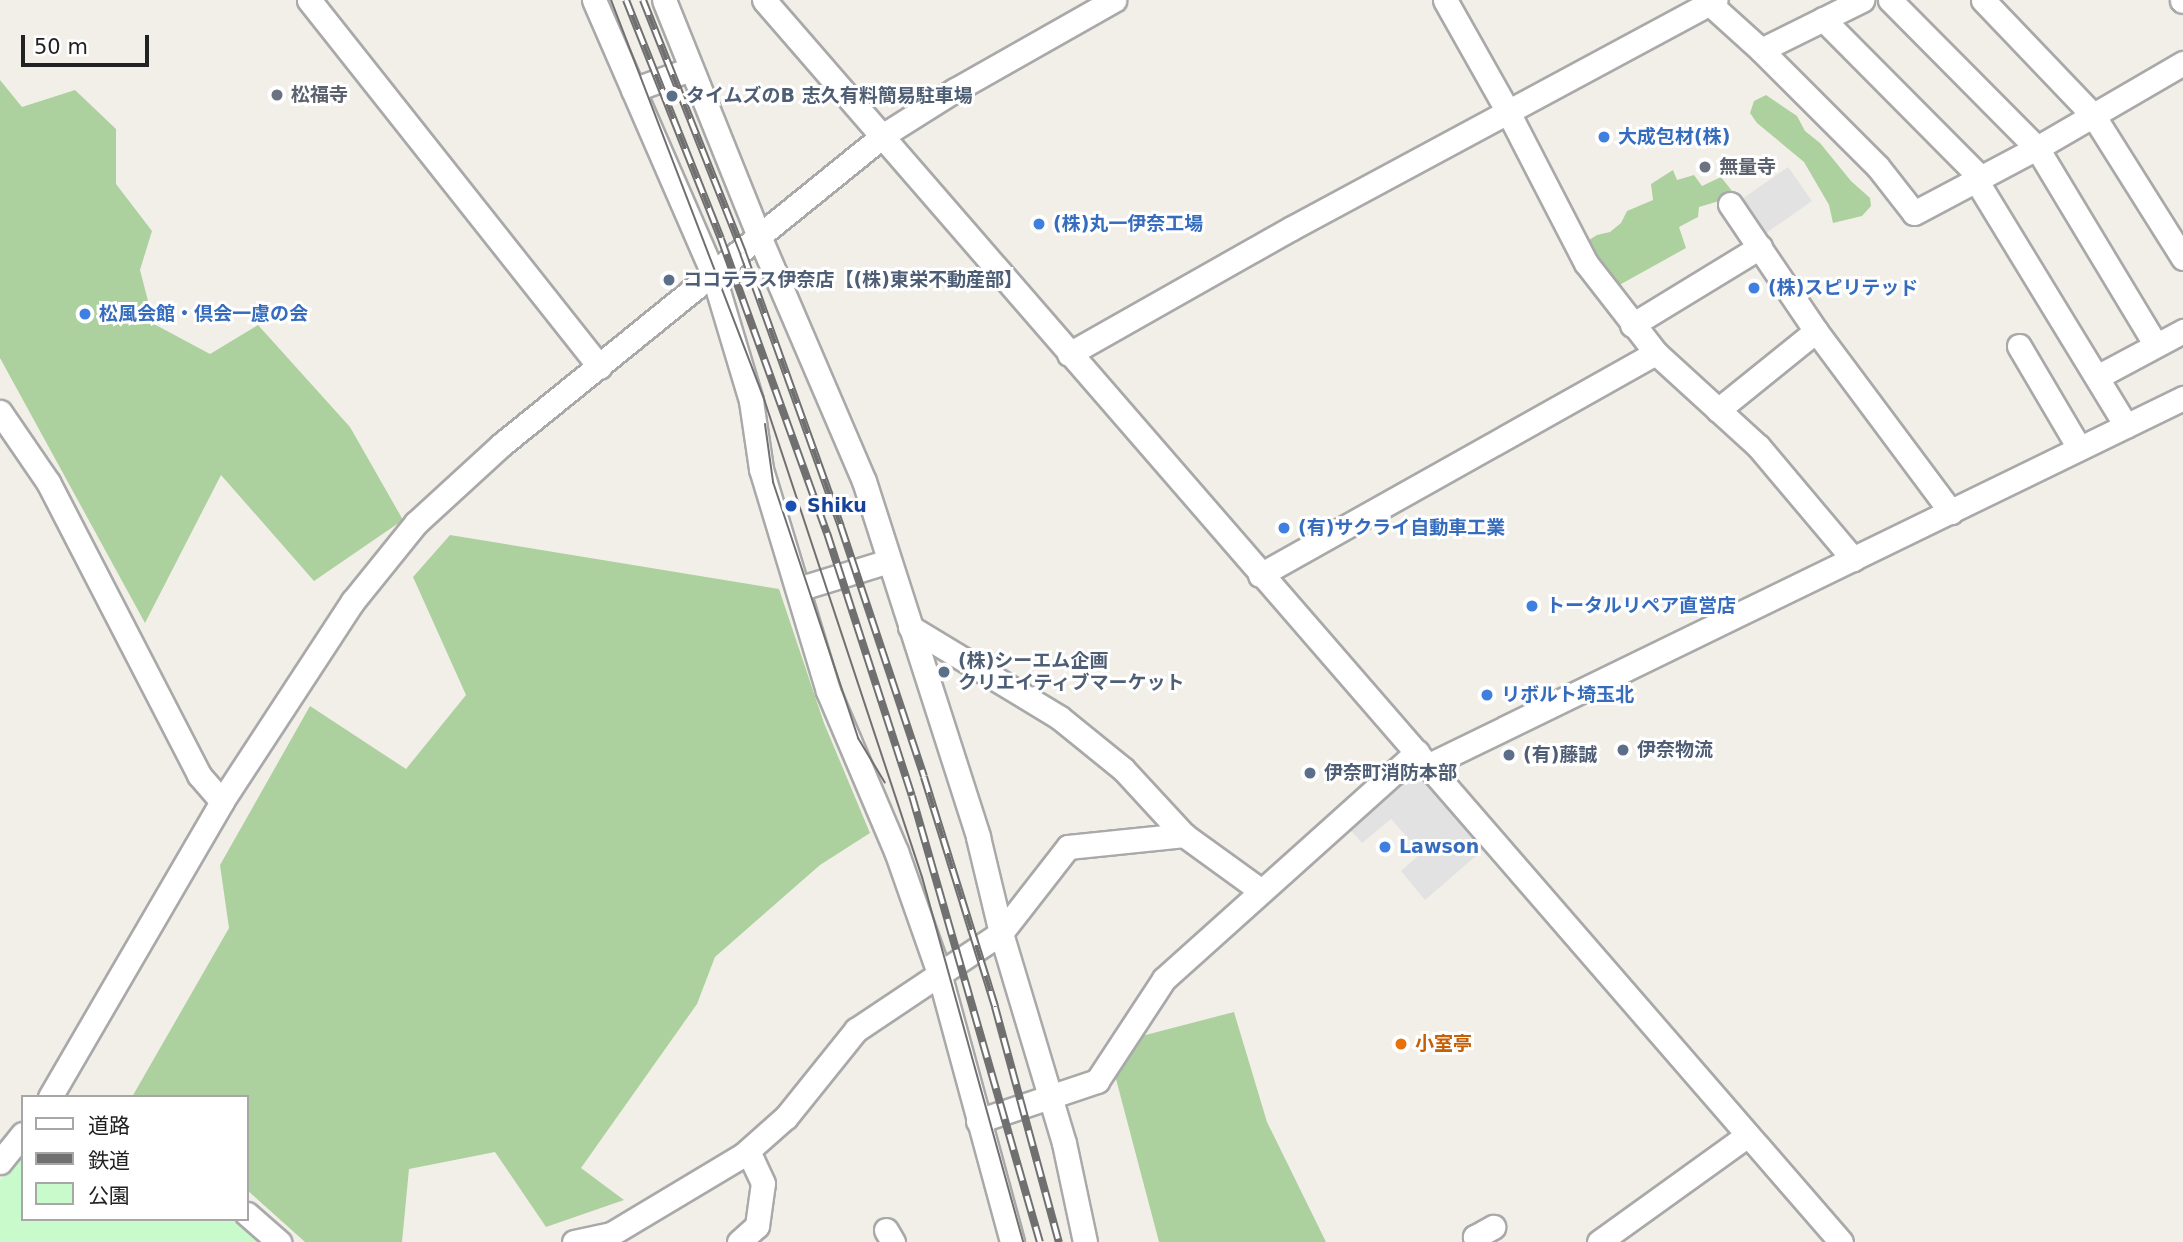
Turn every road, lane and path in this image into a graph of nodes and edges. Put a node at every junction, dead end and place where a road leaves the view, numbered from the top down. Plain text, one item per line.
1 (309, 0) edge
2 (594, 0) edge
3 (664, 0) edge
4 (764, 0) edge
5 (1114, 0) edge
6 (1445, 0) edge
7 (1862, 0) edge
8 (1890, 0) edge
9 (1983, 0) edge
10 (1712, 2) edge
11 (1823, 19) junction
12 (1761, 50) junction
13 (2183, 64) edge
14 (690, 69) junction
15 (633, 90) junction
16 (1508, 112) junction
17 (2093, 114) junction
18 (882, 136) junction
19 (2037, 148) junction
20 (1978, 178) junction
21 (1730, 204) dead end
22 (759, 236) junction
23 (1759, 247) junction
24 (2183, 258) edge
25 (713, 274) junction
26 (1632, 325) junction
27 (1816, 331) junction
28 (2183, 331) edge
29 (2156, 345) junction
30 (2020, 346) dead end
31 (1069, 354) junction
32 (1656, 354) junction
33 (600, 367) junction
34 (2097, 377) junction
35 (2183, 398) edge
36 (1718, 410) junction
37 (0, 412) edge
38 (2126, 426) junction
39 (2079, 448) junction
40 (1951, 512) junction
41 (1853, 559) junction
42 (889, 561) junction
43 (1260, 575) junction
44 (798, 589) junction
45 (910, 627) junction
46 (1423, 759) junction
47 (222, 801) junction
48 (1184, 835) junction
49 (1260, 890) junction
50 (1001, 933) junction
51 (939, 973) junction
52 (54, 1095) edge
53 (1051, 1097) junction
54 (978, 1121) junction
55 (1748, 1135) junction
56 (21, 1136) edge
57 (748, 1151) junction
58 (0, 1162) edge
59 (248, 1215) edge
60 (279, 1242) edge
61 (574, 1242) edge
62 (739, 1242) edge
63 (1012, 1242) edge
64 (1085, 1242) edge
65 (1599, 1242) edge
66 (1841, 1242) edge

1 - 33 street
2 - 15 street
3 - 14 street
4 - 18 street
5 - 18 street
6 - 16 street
7 - 11 street
8 - 19 street
9 - 17 street
10 - 12 street
10 - 16 street
11 - 12 street
11 - 20 street
12 - 20 street
13 - 17 street
14 - 15 street
14 - 22 street
15 - 25 street
16 - 26 street
16 - 31 street
17 - 19 street
17 - 24 street
18 - 22 street
18 - 31 street
19 - 20 street
19 - 29 street
20 - 34 street
21 - 23 street
22 - 25 street
22 - 42 street
23 - 26 street
23 - 27 street
25 - 33 street
25 - 44 street
26 - 32 street
27 - 36 street
27 - 40 street
28 - 29 street
29 - 34 street
30 - 39 street
31 - 43 street
32 - 36 street
32 - 43 street
33 - 47 street
34 - 38 street
35 - 38 street
36 - 41 street
37 - 47 street
38 - 39 street
39 - 40 street
40 - 41 street
41 - 46 street
42 - 44 street
42 - 45 street
43 - 46 street
44 - 51 street
45 - 48 street
45 - 50 street
46 - 49 street
46 - 55 street
47 - 52 street
48 - 49 street
48 - 50 street
49 - 53 street
50 - 51 street
50 - 53 street
51 - 54 street
51 - 57 street
53 - 54 street
53 - 64 street
54 - 63 street
55 - 65 street
55 - 66 street
56 - 58 street
57 - 61 street
57 - 62 street
59 - 60 street

